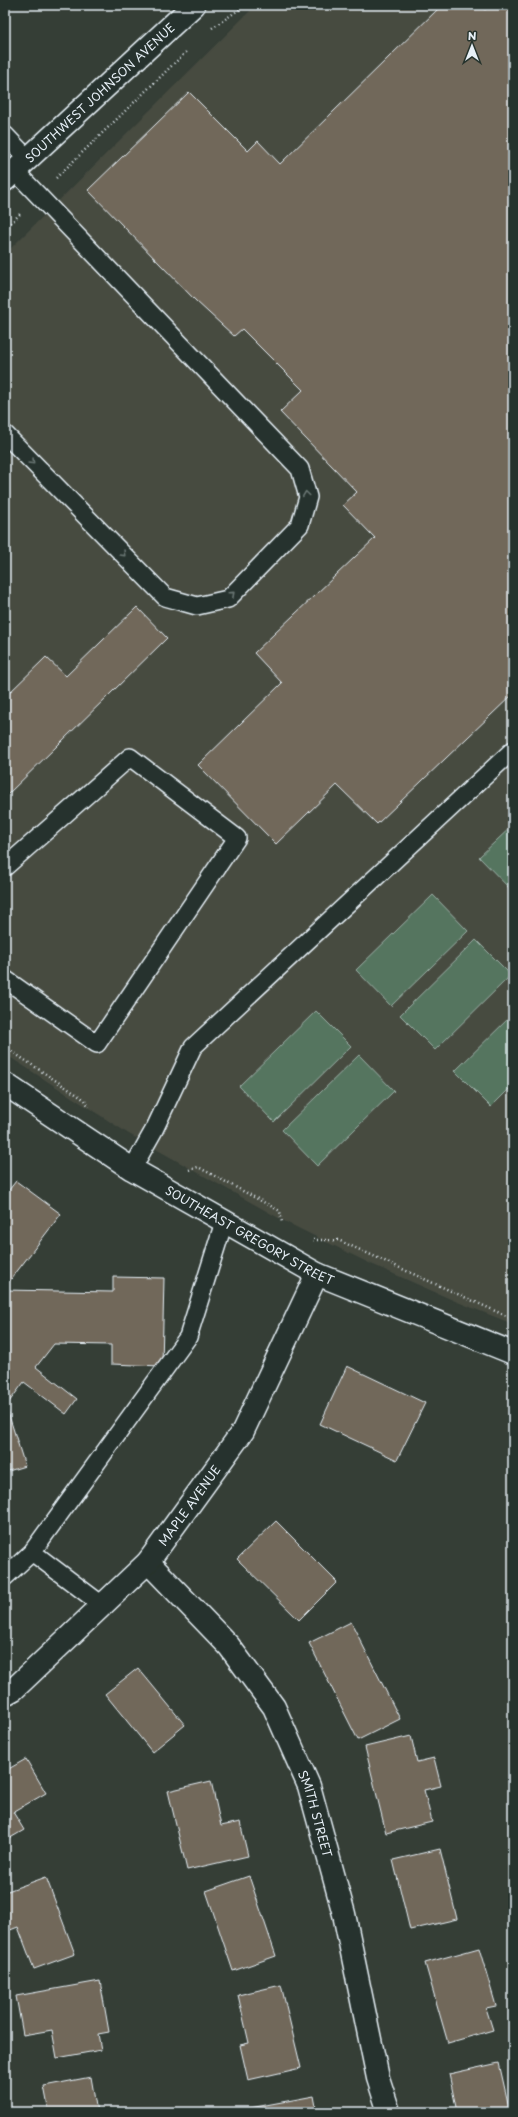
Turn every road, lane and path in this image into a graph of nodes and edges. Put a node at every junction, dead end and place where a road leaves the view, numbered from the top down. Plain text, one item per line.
1 (194, 5) edge
2 (246, 5) edge
3 (209, 30) dead end
4 (188, 50) dead end
5 (5, 135) edge
6 (16, 169) edge
7 (53, 181) dead end
8 (24, 210) dead end
9 (5, 229) edge
10 (5, 434) edge
11 (513, 750) edge
12 (5, 867) edge
13 (5, 979) edge
14 (5, 1047) edge
15 (5, 1084) edge
16 (91, 1113) dead end
17 (132, 1169) junction
18 (184, 1172) dead end
19 (224, 1222) junction
20 (283, 1226) dead end
21 (306, 1240) dead end
22 (317, 1274) junction
23 (513, 1319) edge
24 (513, 1353) edge
25 (32, 1552) junction
26 (148, 1562) junction
27 (5, 1577) edge
28 (102, 1605) junction
29 (5, 1694) edge
30 (389, 2112) edge

1 - 6 street, SOUTHWEST JOHNSON AVENUE
2 - 3 path
4 - 7 path
5 - 6 lane
10 -> 6 lane
8 - 9 path
11 - 17 lane
12 - 13 lane
14 - 16 path
15 - 17 street, SOUTHEAST GREGORY STREET
17 - 19 street, SOUTHEAST GREGORY STREET
18 - 20 path
19 - 22 street, SOUTHEAST GREGORY STREET
19 - 25 lane
21 - 23 path
22 - 24 street, SOUTHEAST GREGORY STREET
22 - 26 street, MAPLE AVENUE
25 - 27 lane
25 - 28 lane
26 - 28 street, MAPLE AVENUE
26 - 30 street, SMITH STREET
28 - 29 street, MAPLE AVENUE

